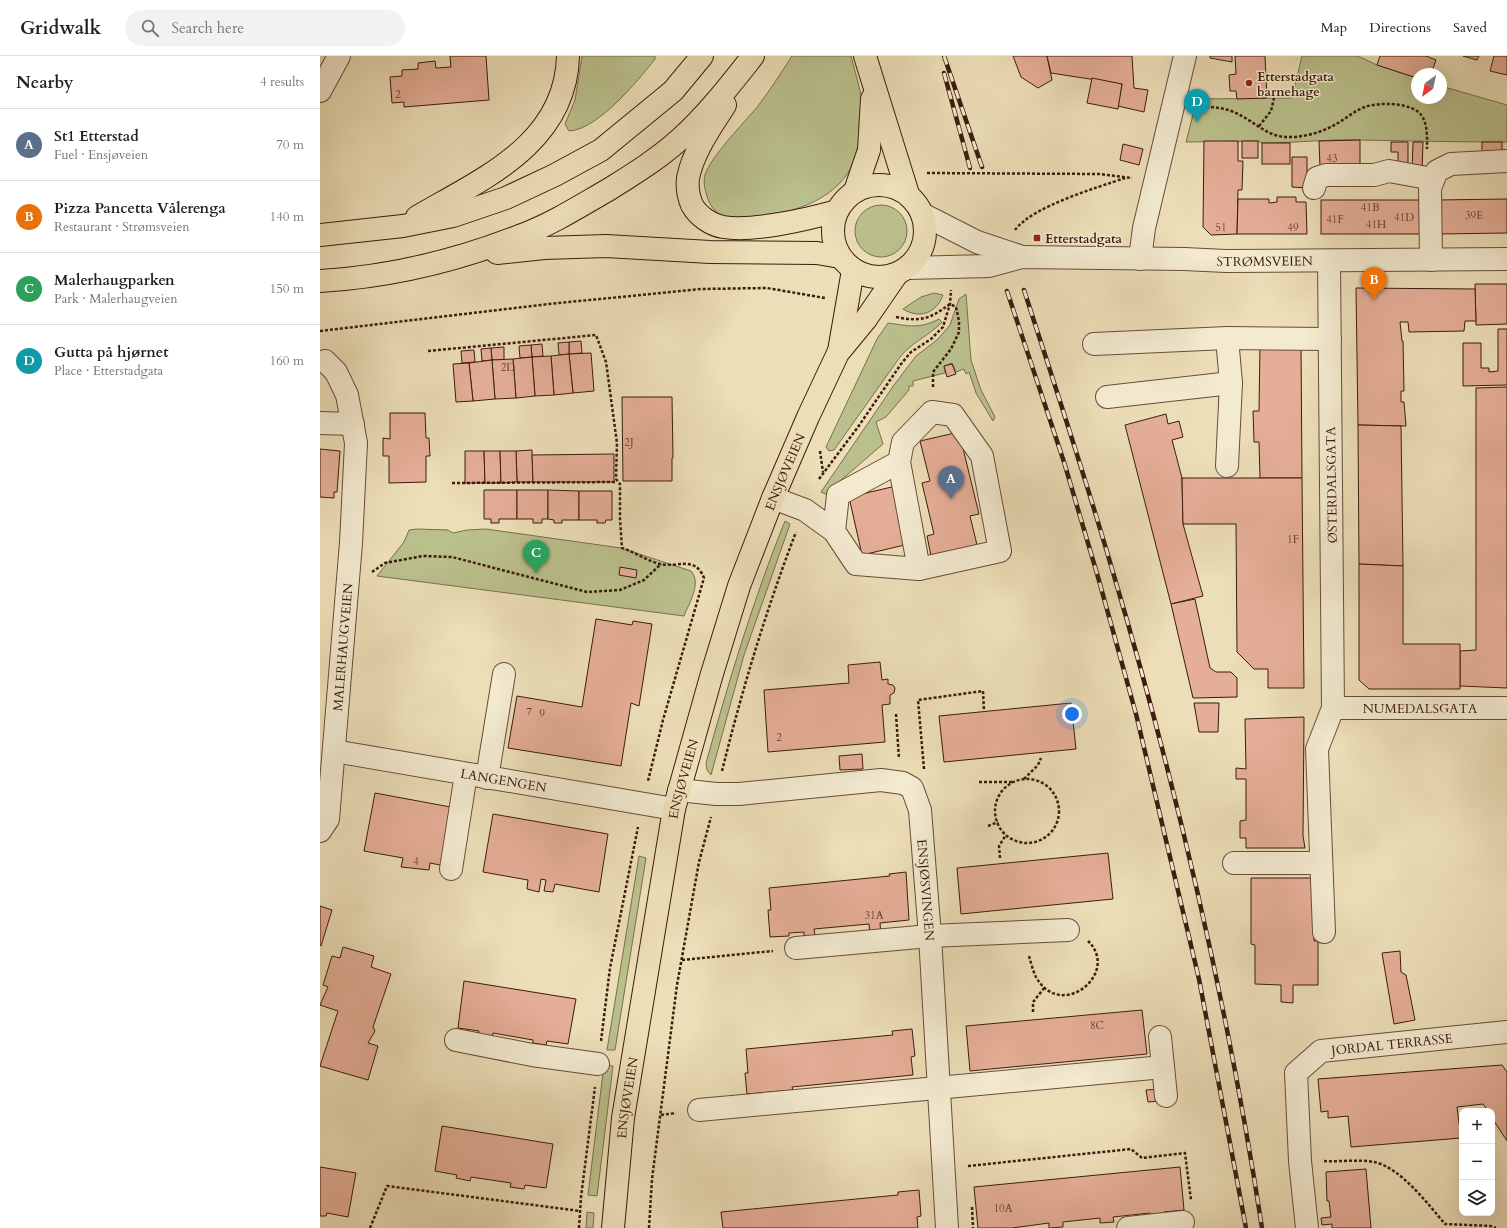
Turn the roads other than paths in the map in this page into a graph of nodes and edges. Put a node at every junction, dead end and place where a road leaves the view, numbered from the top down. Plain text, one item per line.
1 (339, 56) edge
2 (568, 56) edge
3 (702, 56) edge
4 (753, 56) edge
5 (865, 56) edge
6 (1185, 56) edge
7 (873, 86) junction
8 (320, 91) edge
9 (1507, 161) edge
10 (1433, 179) junction
11 (1314, 188) dead end
12 (855, 191) junction
13 (908, 194) junction
14 (837, 211) junction
15 (922, 214) junction
16 (402, 226) junction
17 (320, 235) edge
18 (460, 257) junction
19 (1022, 257) junction
20 (1140, 259) junction
21 (1507, 259) edge
22 (1431, 260) junction
23 (1329, 262) junction
24 (847, 263) junction
25 (902, 271) junction
26 (320, 281) edge
27 (1227, 338) junction
28 (1330, 339) junction
29 (1094, 344) dead end
30 (838, 353) junction
31 (325, 361) dead end
32 (1231, 383) junction
33 (1107, 397) dead end
34 (320, 423) edge
35 (353, 424) junction
36 (898, 462) junction
37 (1226, 466) dead end
38 (773, 498) junction
39 (834, 531) junction
40 (919, 569) junction
41 (504, 674) dead end
42 (1333, 708) junction
43 (1507, 708) edge
44 (329, 758) edge
45 (476, 776) junction
46 (677, 800) junction
47 (320, 831) edge
48 (1321, 863) junction
49 (1234, 864) dead end
50 (451, 869) dead end
51 (1068, 930) road end
52 (1324, 932) dead end
53 (930, 936) junction
54 (796, 948) road end
55 (1507, 1032) edge
56 (1160, 1037) dead end
57 (456, 1040) dead end
58 (598, 1064) road end
59 (1163, 1067) junction
60 (939, 1088) junction
61 (1166, 1096) dead end
62 (699, 1110) dead end
63 (1183, 1222) dead end
64 (613, 1228) edge
65 (947, 1228) edge
66 (1128, 1228) edge
67 (1307, 1228) edge

1 - 8 street
2 - 16 main road
3 - 16 main road
4 - 14 main road
4 - 18 main road
5 - 7 main road
6 - 20 street
7 - 12 main road
7 - 13 main road
9 - 10 street
10 - 11 street
10 - 22 street
12 - 13 main road
12 - 14 main road
13 - 15 main road, STRØMSVEIEN
14 - 24 main road
15 - 19 street, STRØMSVEIEN
15 - 25 main road, STRØMSVEIEN
16 - 17 main road
18 - 24 main road, STRØMSVEIEN
18 - 26 main road
19 - 20 street, STRØMSVEIEN
19 - 25 street, STRØMSVEIEN
20 - 23 street, STRØMSVEIEN
21 - 22 street, STRØMSVEIEN
22 - 23 street, STRØMSVEIEN
23 - 28 street, ØSTERDALSGATA
24 - 25 main road, STRØMSVEIEN
24 - 30 main road, ENSJØVEIEN
25 - 30 main road, ENSJØVEIEN
27 - 28 street
27 - 29 street
27 - 32 street
28 - 42 street, ØSTERDALSGATA
30 - 38 main road, ENSJØVEIEN
31 - 35 street, MALERHAUGVEIEN
32 - 33 street
32 - 37 street
34 - 35 street
35 - 44 street, MALERHAUGVEIEN
36 - 39 street
36 - 40 street
36 - 40 street
38 - 39 street
38 - 46 main road, ENSJØVEIEN
39 - 40 street
41 - 45 street
42 - 43 street, NUMEDALSGATA
42 - 48 street
44 - 45 street, LANGENGEN
44 - 47 street, MALERHAUGVEIEN
45 - 46 street, LANGENGEN
45 - 50 street
46 - 53 street, ENSJØSVINGEN
46 - 64 main road, ENSJØVEIEN
48 - 49 street
48 - 52 street
51 - 53 street
53 - 54 street
53 - 60 street, ENSJØSVINGEN
55 - 67 street, JORDAL TERRASSE
56 - 59 street
57 - 58 street
59 - 60 street
59 - 61 street
60 - 62 street
60 - 65 street, ENSJØSVINGEN
63 - 66 street

